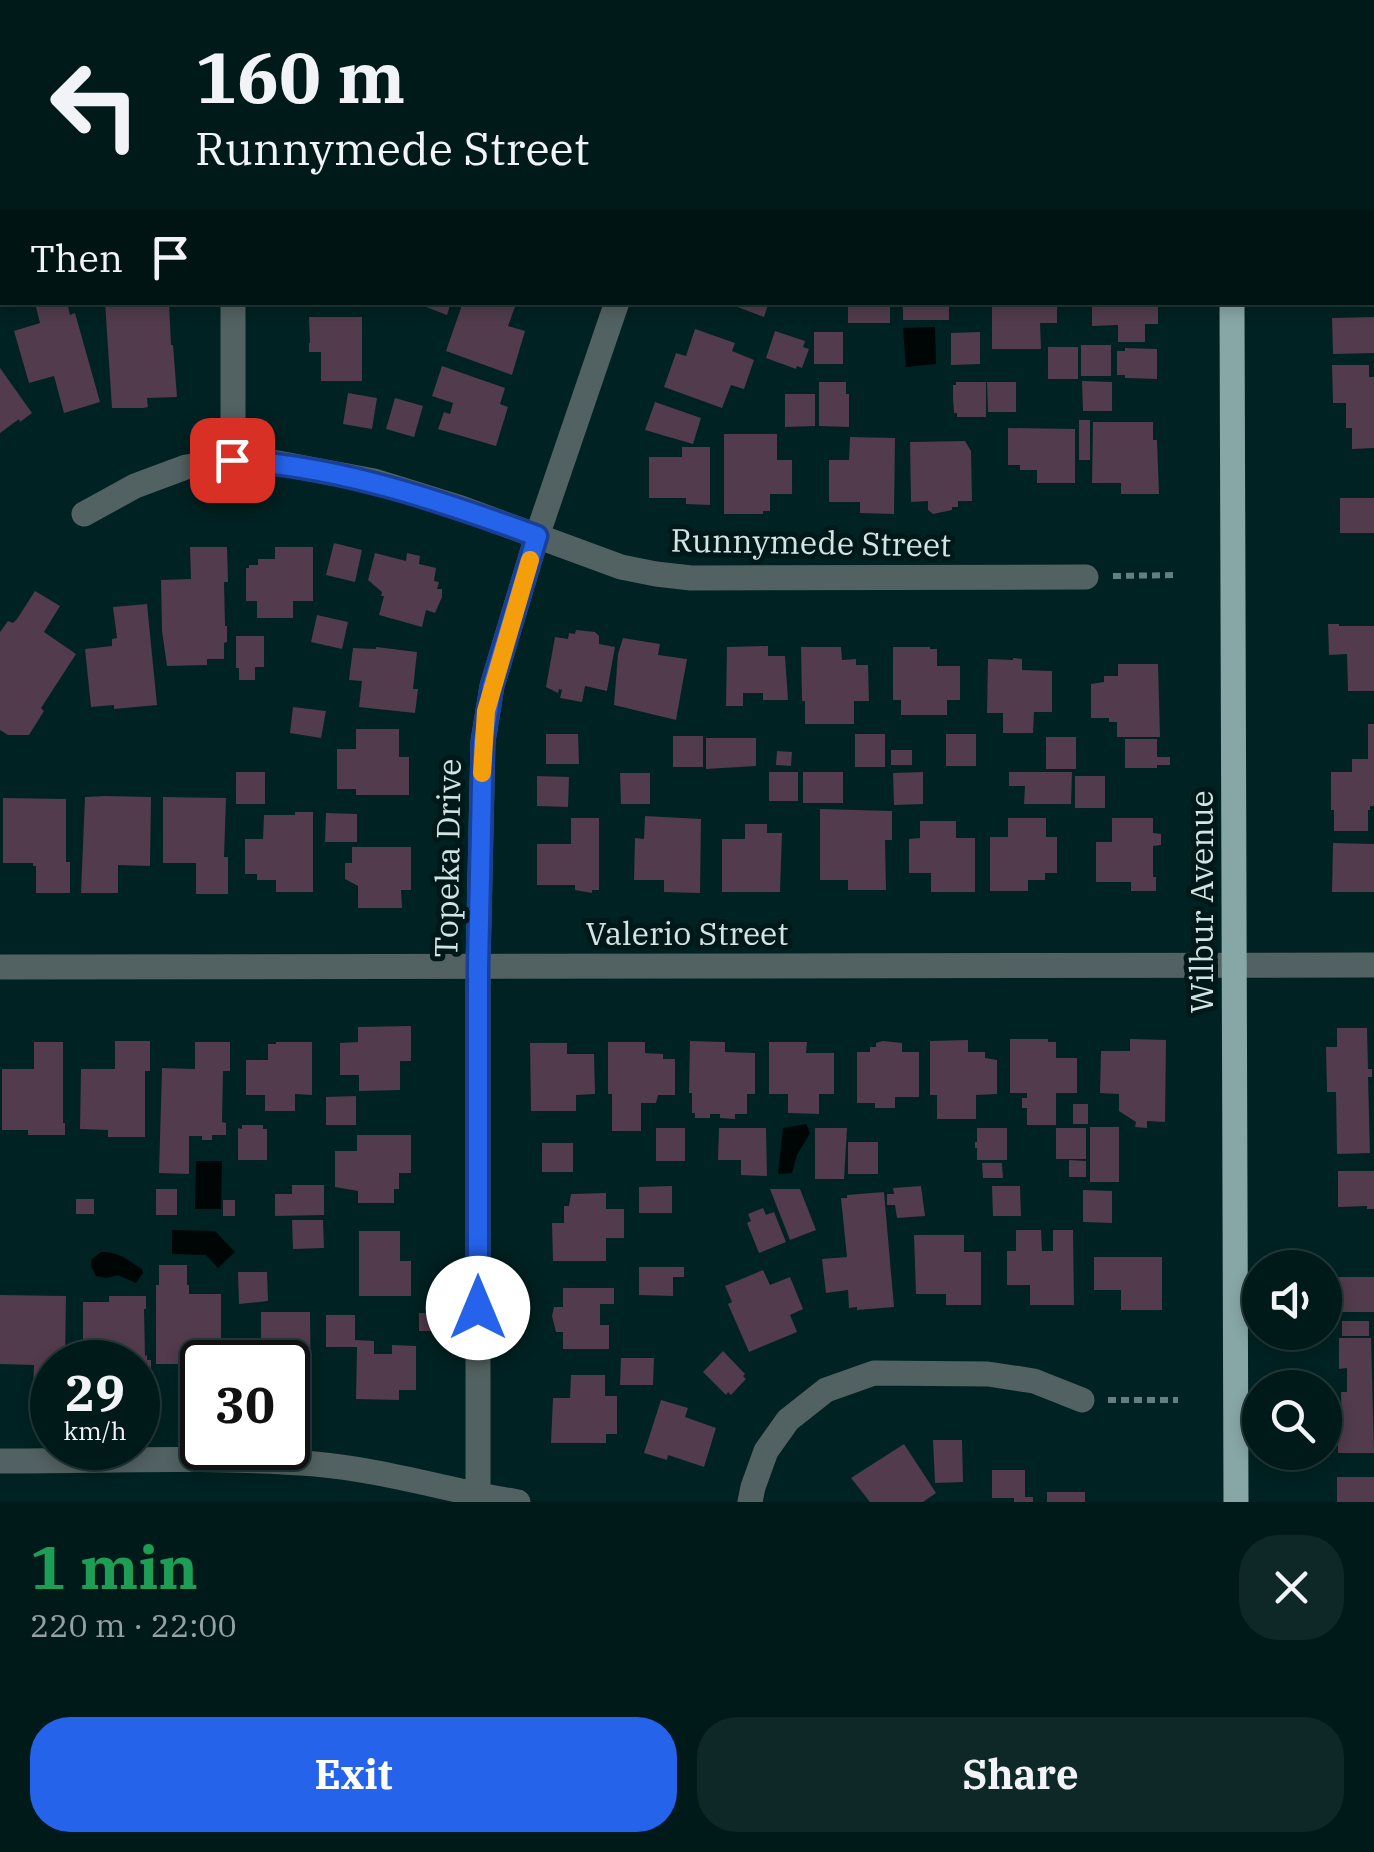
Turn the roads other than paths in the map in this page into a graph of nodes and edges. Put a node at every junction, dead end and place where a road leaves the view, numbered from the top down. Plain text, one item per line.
1 (232, 305) edge
2 (616, 305) edge
3 (1232, 305) edge
4 (232, 460) junction
5 (84, 514) dead end
6 (537, 536) junction
7 (1086, 576) road end
8 (1234, 965) junction
9 (478, 966) junction
10 (1374, 966) edge
11 (0, 967) edge
12 (1082, 1400) road end
13 (0, 1461) edge
14 (478, 1496) junction
15 (518, 1502) edge
16 (750, 1502) edge
17 (1236, 1502) edge

1 - 4 street
2 - 6 street, Topeka Drive
3 - 8 main road, Wilbur Avenue
4 - 5 street, Runnymede Street
4 - 6 street, Runnymede Street
6 - 7 street, Runnymede Street
6 - 9 street, Topeka Drive
8 - 9 street, Valerio Street
8 - 10 street, Valerio Street
8 - 17 main road, Wilbur Avenue
9 - 11 street, Valerio Street
9 - 14 street, Topeka Drive
12 - 16 street
13 - 14 street
14 - 15 street

